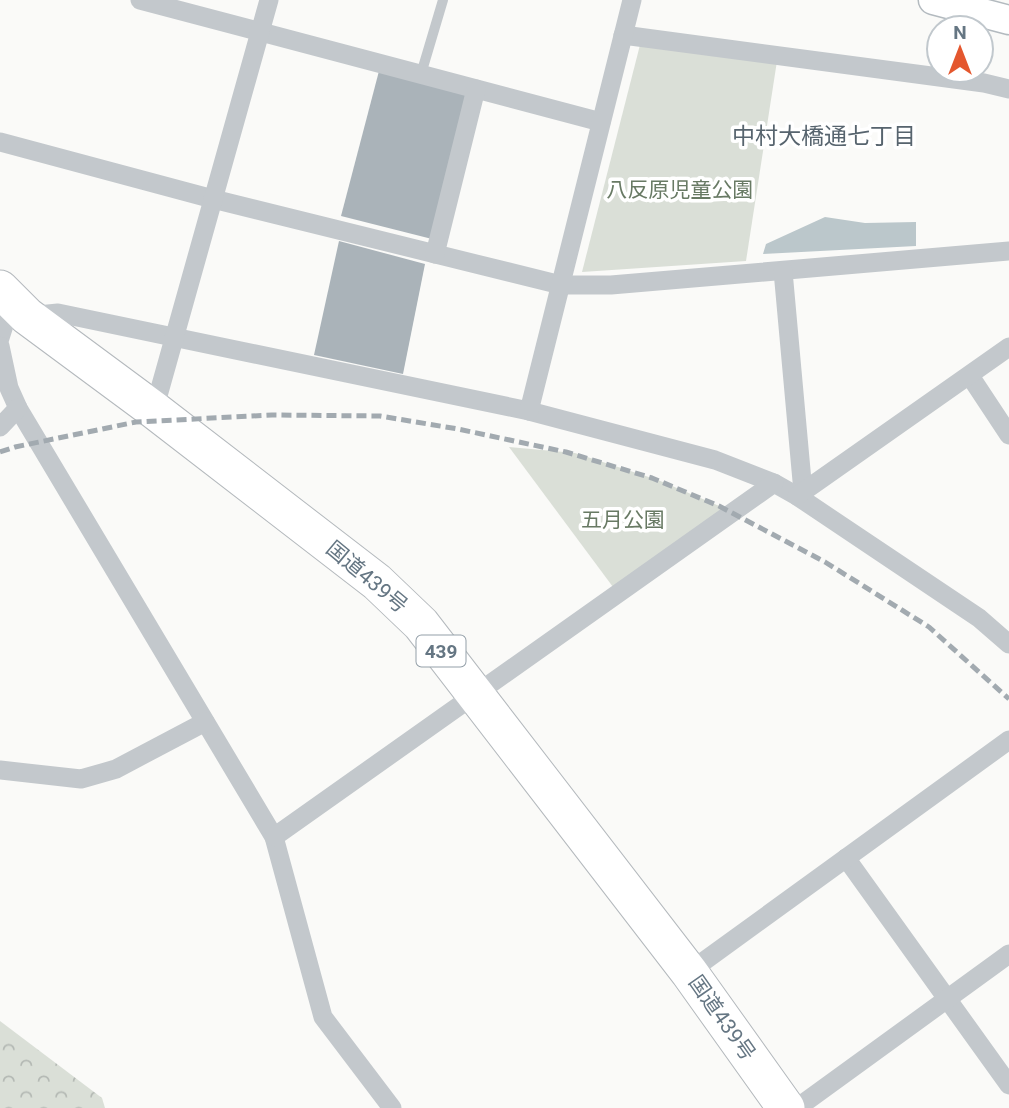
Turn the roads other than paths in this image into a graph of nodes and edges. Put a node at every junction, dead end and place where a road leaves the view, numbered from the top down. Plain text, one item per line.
1 (140, 0) edge
2 (269, 0) edge
3 (443, 0) edge
4 (632, 0) edge
5 (942, 2) edge
6 (1009, 9) edge
7 (1009, 20) edge
8 (260, 32) junction
9 (623, 35) junction
10 (421, 74) junction
11 (476, 89) junction
12 (1009, 89) edge
13 (601, 122) junction
14 (0, 142) edge
15 (213, 199) junction
16 (1009, 251) edge
17 (435, 254) junction
18 (783, 271) junction
19 (561, 285) junction
20 (10, 311) edge
21 (175, 336) junction
22 (0, 346) edge
23 (1009, 347) edge
24 (970, 376) junction
25 (18, 408) junction
26 (154, 410) junction
27 (529, 411) junction
28 (0, 427) edge
29 (1009, 435) edge
30 (774, 483) junction
31 (800, 494) junction
32 (1009, 644) edge
33 (475, 694) junction
34 (205, 722) junction
35 (1009, 740) edge
36 (0, 770) edge
37 (274, 837) junction
38 (846, 858) junction
39 (1009, 954) edge
40 (689, 972) junction
41 (946, 1000) junction
42 (1009, 1085) edge
43 (392, 1108) edge
44 (786, 1108) edge
45 (797, 1108) edge

1 - 8 street
2 - 8 street
3 - 10 lane
4 - 9 street
5 - 6 main road
5 - 7 main road
8 - 10 street
8 - 15 street
9 - 12 street
9 - 13 street
10 - 11 street
11 - 13 street
11 - 17 street
13 - 19 street
14 - 15 street
15 - 17 street
15 - 21 street
16 - 18 street
17 - 19 street
18 - 19 street
18 - 31 street
19 - 27 street
20 - 21 street
20 - 26 highway, 国道439号 / 439
21 - 26 street
21 - 27 street
22 - 25 street
23 - 24 street
24 - 29 street
24 - 31 street
25 - 28 street
25 - 34 street
26 - 33 highway, 国道439号 / 439
27 - 30 street
30 - 31 street
30 - 33 street
31 - 32 street
33 - 37 street
33 - 40 highway, 国道439号 / 439
34 - 36 street
34 - 37 street
35 - 38 street
37 - 43 street
38 - 40 street
38 - 41 street
39 - 41 street
40 - 44 highway, 国道439号 / 439
41 - 42 street
41 - 45 street

